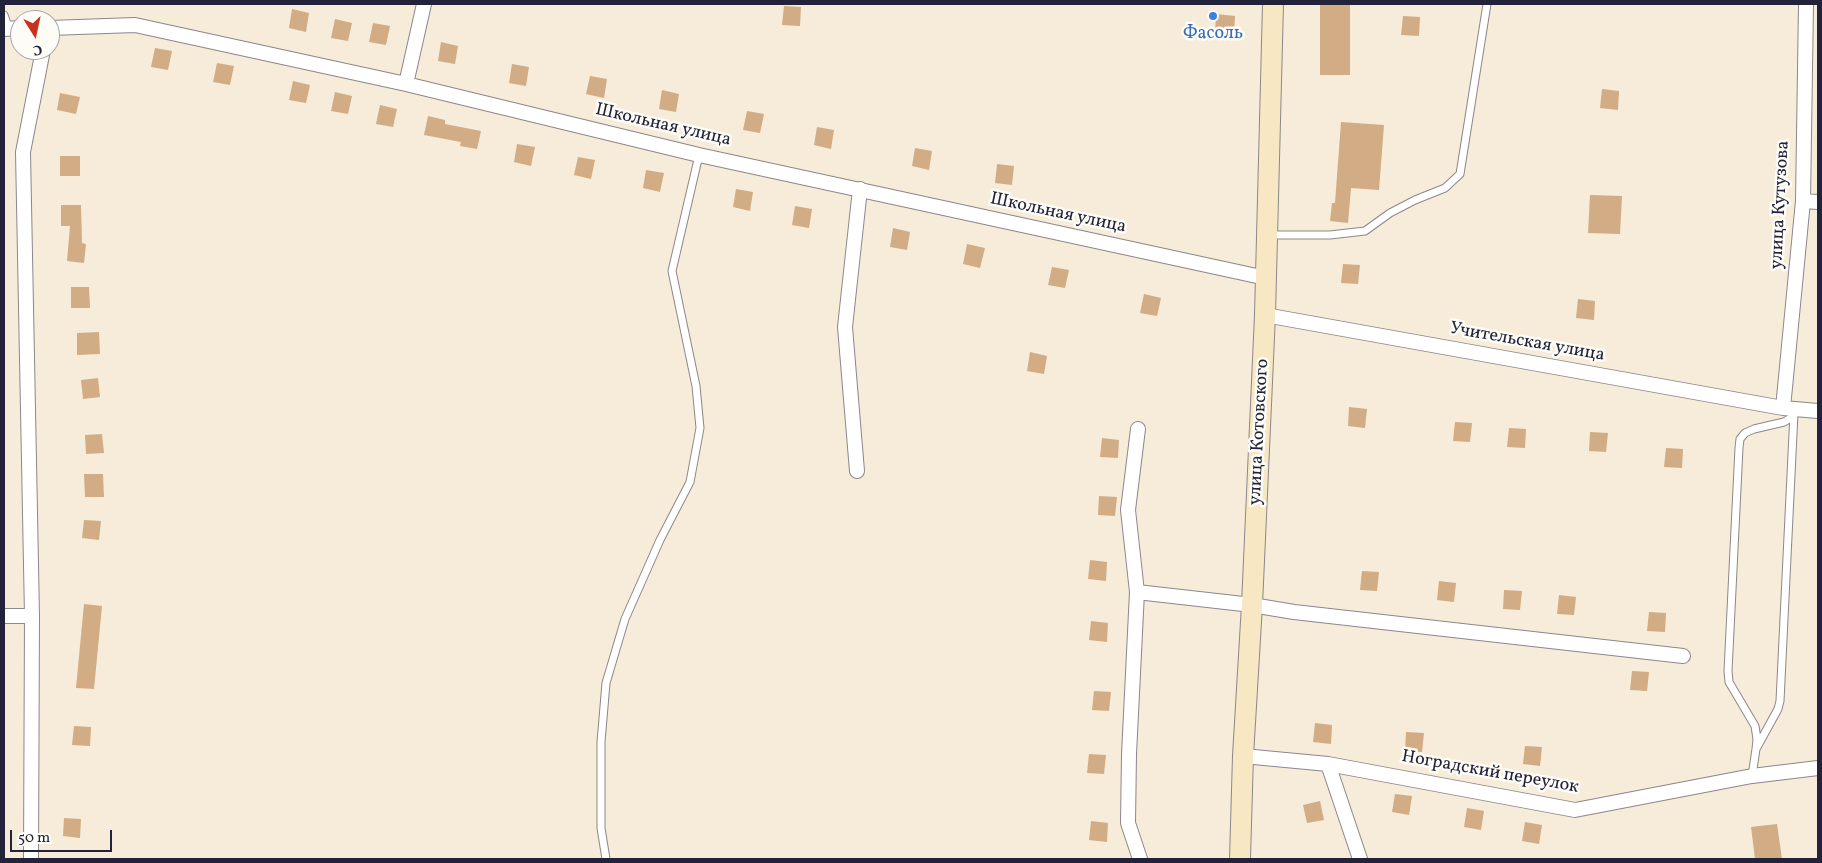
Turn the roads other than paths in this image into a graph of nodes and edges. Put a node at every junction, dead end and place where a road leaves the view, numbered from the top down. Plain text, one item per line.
1 (424, 4) edge
2 (1273, 4) edge
3 (1487, 4) edge
4 (1806, 4) edge
5 (4, 15) edge
6 (10, 27) edge
7 (60, 28) edge
8 (41, 60) edge
9 (406, 84) junction
10 (699, 155) junction
11 (860, 190) junction
12 (1803, 201) junction
13 (1818, 202) edge
14 (1267, 235) junction
15 (1266, 278) junction
16 (1265, 316) junction
17 (1791, 411) junction
18 (1818, 411) edge
19 (1138, 429) dead end
20 (857, 471) dead end
21 (1138, 592) junction
22 (1252, 605) junction
23 (4, 616) edge
24 (32, 616) junction
25 (1683, 656) dead end
26 (1756, 749) junction
27 (1243, 756) junction
28 (1328, 764) junction
29 (1818, 768) edge
30 (1752, 776) junction
31 (31, 859) edge
32 (606, 859) edge
33 (1140, 859) edge
34 (1240, 859) edge
35 (1360, 859) edge

1 - 9 street
2 - 14 main road, улица Котовского
3 - 14 lane
4 - 12 street, улица Кутузова
5 - 6 lane
7 - 9 street, Школьная улица
8 - 24 street
9 - 10 street, Школьная улица
10 - 11 street, Школьная улица
10 - 32 lane
11 - 15 street, Школьная улица
11 - 20 street
12 - 13 street
12 - 17 street, улица Кутузова
14 - 15 main road, улица Котовского
15 - 16 main road, улица Котовского
16 - 17 street, Учительская улица
16 - 22 main road, улица Котовского
17 - 18 street, Учительская улица
17 - 26 lane
17 - 26 lane
19 - 21 street
21 - 22 street
21 - 33 street
22 - 25 street
22 - 27 main road, улица Котовского
23 - 24 street
24 - 31 street
26 - 30 lane
27 - 28 street, Ноградский переулок
27 - 34 main road, улица Котовского
28 - 30 street, Ноградский переулок
28 - 35 street
29 - 30 street, Ноградский переулок

